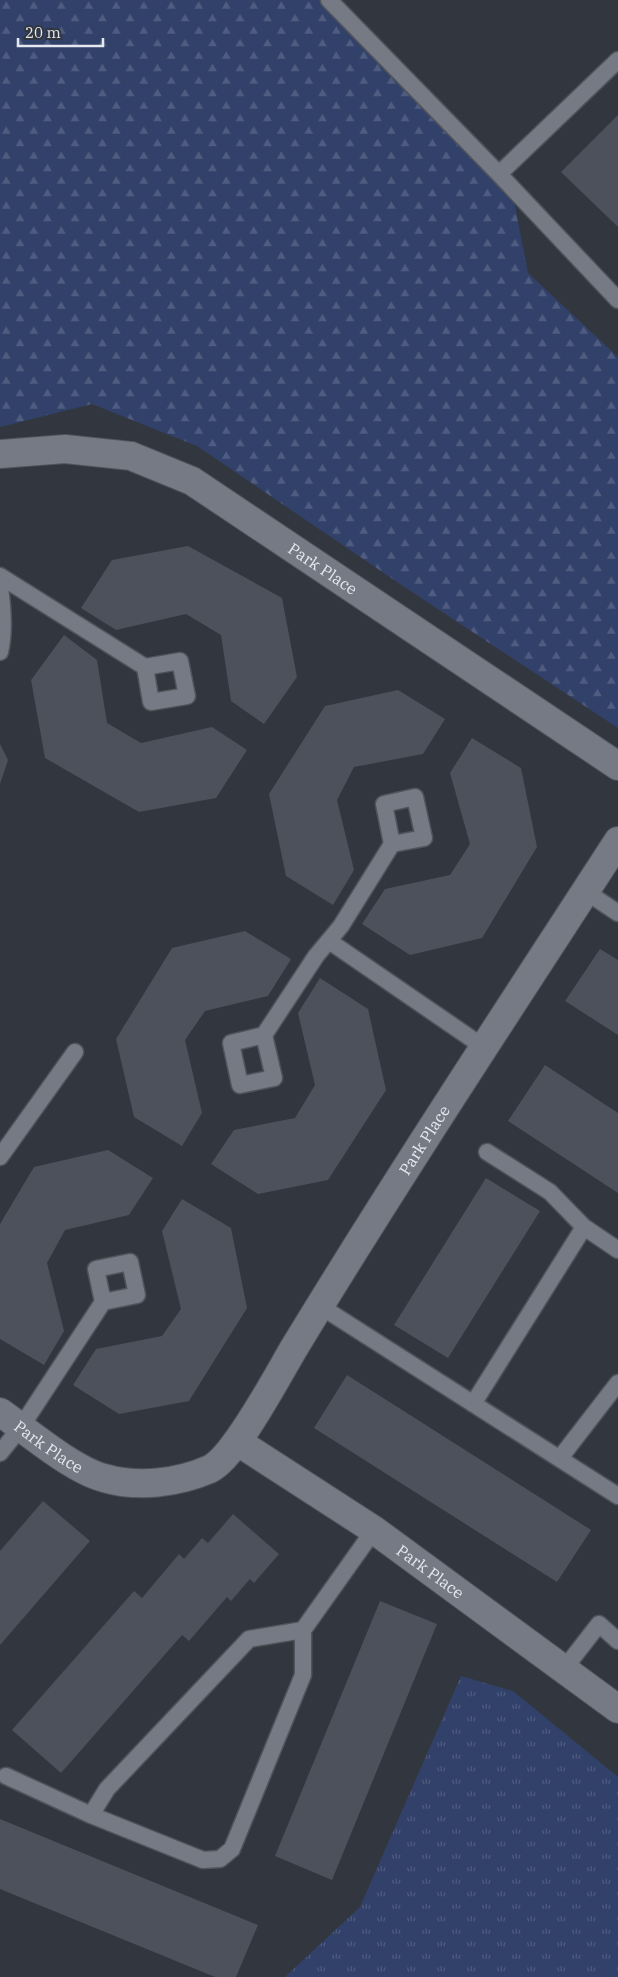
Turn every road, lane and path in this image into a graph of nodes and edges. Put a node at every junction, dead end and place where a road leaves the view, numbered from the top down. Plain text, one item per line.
1 (329, 0) edge
2 (618, 60) edge
3 (499, 174) junction
4 (618, 300) edge
5 (0, 454) edge
6 (0, 576) edge
7 (0, 588) edge
8 (0, 652) edge
9 (145, 667) dead end
10 (618, 766) edge
11 (618, 841) edge
12 (392, 844) dead end
13 (585, 891) junction
14 (618, 913) edge
15 (328, 941) junction
16 (264, 1035) dead end
17 (485, 1048) junction
18 (76, 1052) dead end
19 (487, 1152) dead end
20 (0, 1157) edge
21 (584, 1227) junction
22 (618, 1250) edge
23 (103, 1302) dead end
24 (320, 1306) junction
25 (618, 1383) edge
26 (473, 1404) junction
27 (10, 1420) edge
28 (238, 1442) junction
29 (0, 1453) edge
30 (560, 1458) junction
31 (618, 1496) edge
32 (374, 1530) junction
33 (304, 1630) junction
34 (618, 1641) edge
35 (564, 1669) junction
36 (618, 1709) edge
37 (6, 1776) dead end
38 (91, 1815) junction

1 - 3 lane
2 - 3 lane
3 - 4 lane
5 - 10 street, Park Place
6 - 9 lane
7 - 8 lane
11 - 13 street, Park Place
12 - 15 lane
13 - 14 lane
13 - 17 street, Park Place
15 - 16 lane
15 - 17 lane
17 - 24 street, Park Place
18 - 20 lane
19 - 21 lane
21 - 22 lane
21 - 26 lane
23 - 27 lane
24 - 26 lane
24 - 28 street, Park Place
25 - 30 lane
26 - 30 lane
27 - 28 street, Park Place
27 - 29 lane
28 - 32 street, Park Place
30 - 31 lane
32 - 33 lane
32 - 35 street, Park Place
33 - 38 lane
33 - 38 lane
34 - 35 lane
35 - 36 street, Park Place
37 - 38 lane

